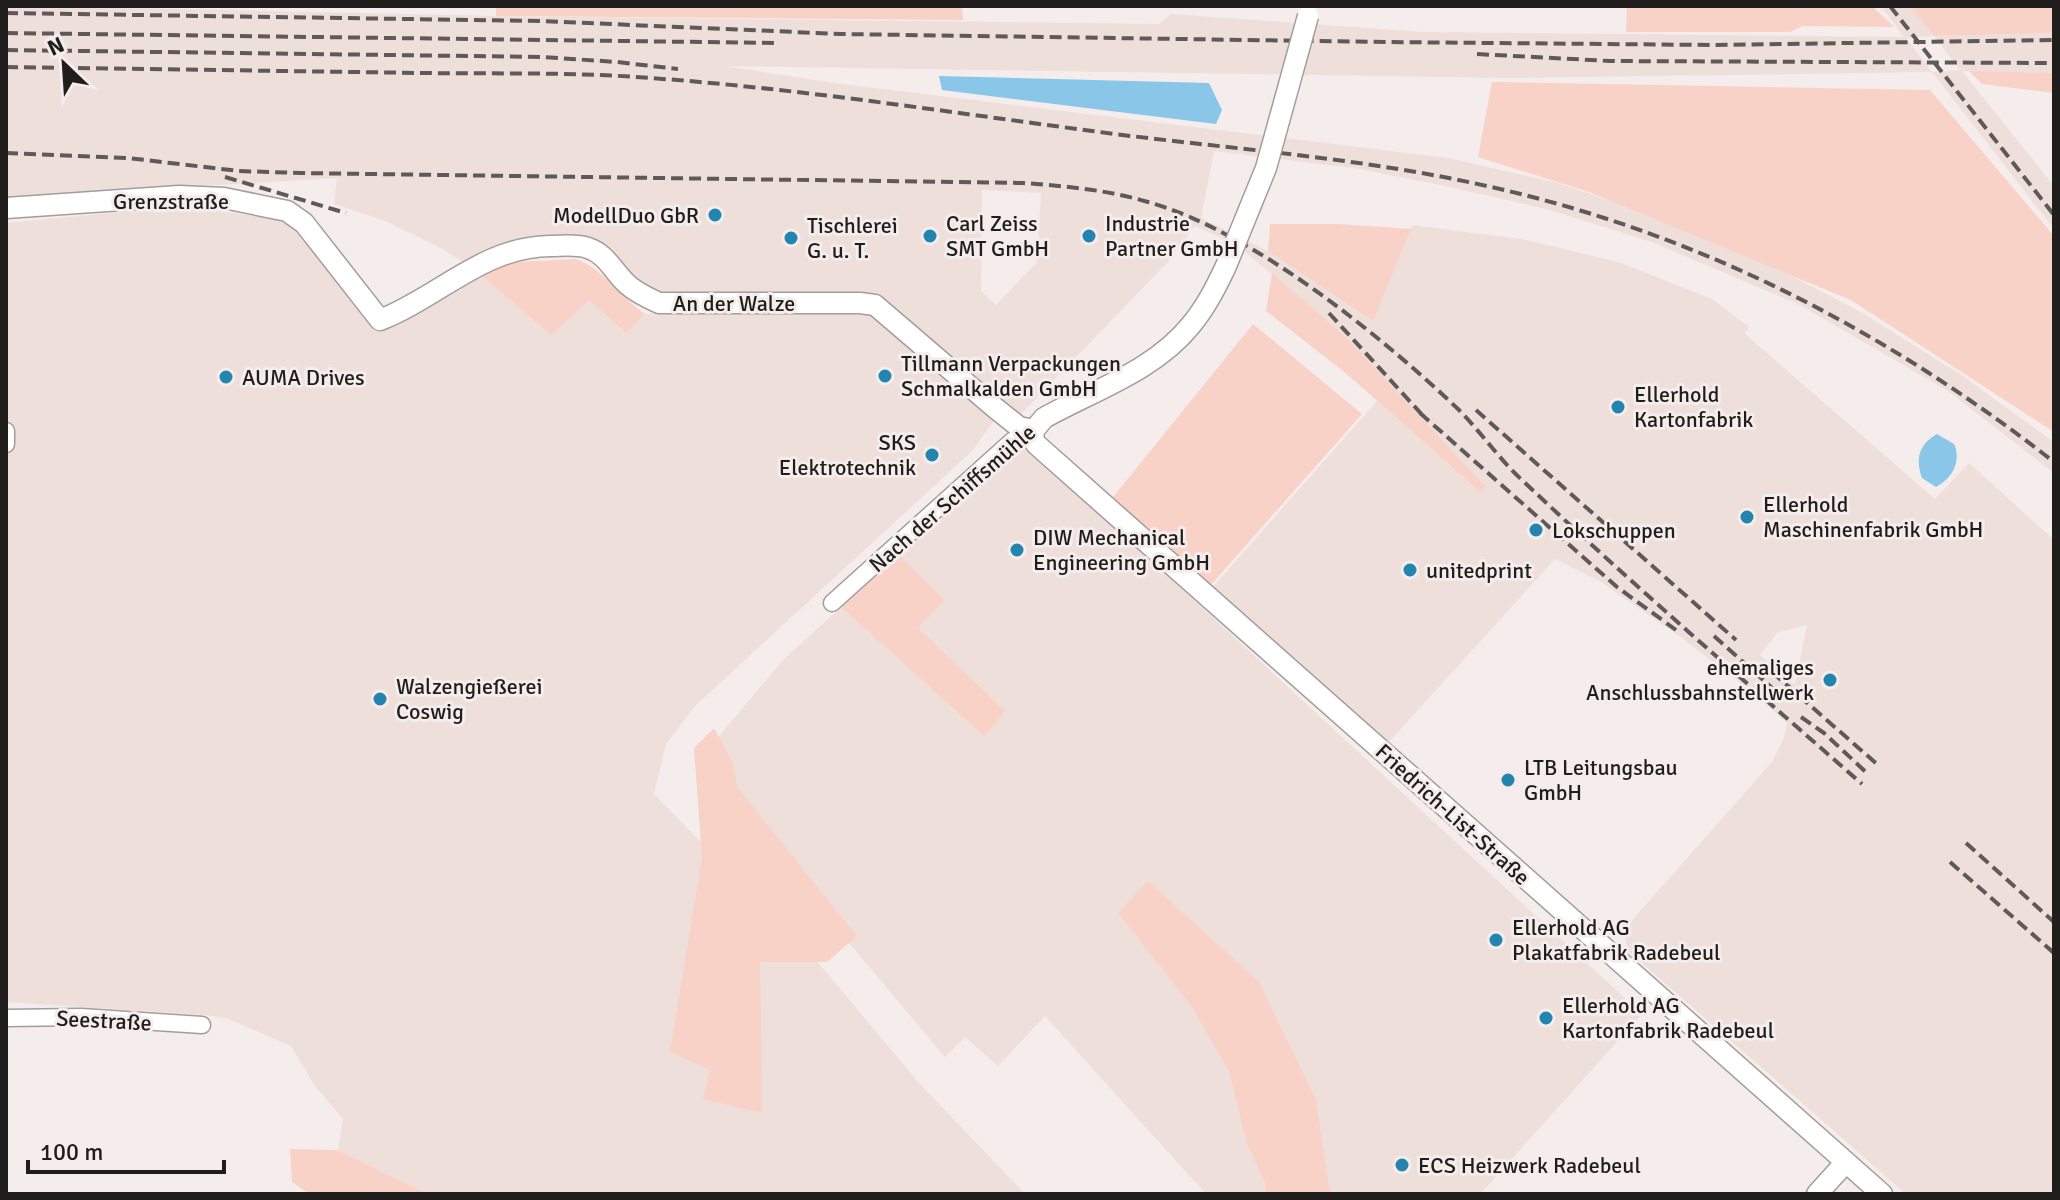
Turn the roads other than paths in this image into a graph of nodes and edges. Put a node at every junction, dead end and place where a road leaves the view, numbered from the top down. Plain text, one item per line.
1 (1310, 11) edge
2 (6, 208) edge
3 (380, 320) joint
4 (1034, 430) junction
5 (6, 431) edge
6 (6, 444) edge
7 (832, 603) dead end
8 (6, 1018) edge
9 (202, 1025) dead end
10 (1846, 1162) junction
11 (1817, 1194) edge
12 (1882, 1194) edge

1 - 4 street, Nach der Schiffsmühle, bridge
2 - 3 street, Grenzstraße
3 - 4 street, An der Walze
4 - 7 street, Nach der Schiffsmühle
4 - 10 street, Friedrich-List-Straße
5 - 6 street
8 - 9 street, Seestraße
10 - 11 street
10 - 12 street, Friedrich-List-Straße

